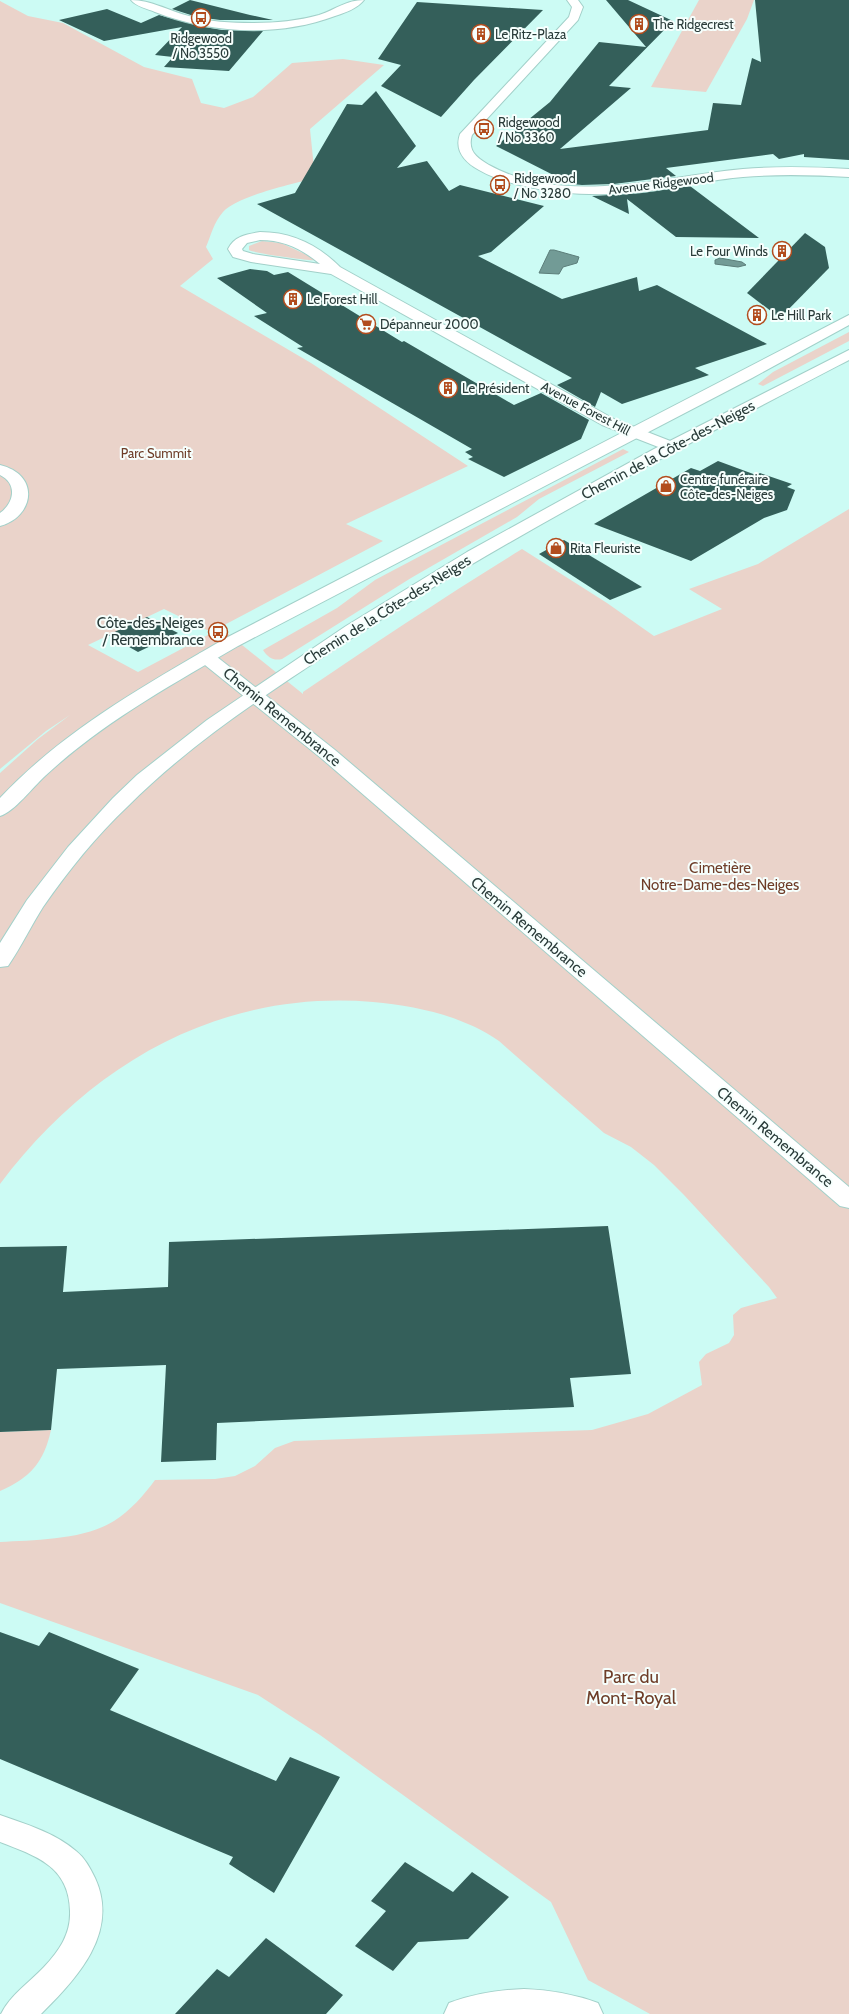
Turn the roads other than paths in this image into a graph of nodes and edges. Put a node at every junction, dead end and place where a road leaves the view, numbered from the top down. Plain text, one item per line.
1 (136, 0) edge
2 (359, 0) edge
3 (572, 0) edge
4 (849, 173) edge
5 (335, 270) junction
6 (849, 319) edge
7 (849, 354) edge
8 (633, 433) junction
9 (672, 447) junction
10 (0, 470) edge
11 (0, 521) edge
12 (206, 657) junction
13 (255, 695) junction
14 (0, 810) edge
15 (0, 961) edge
16 (849, 1200) edge
17 (0, 1828) edge
18 (18, 2014) edge
19 (461, 2014) edge
20 (586, 2014) edge

1 - 2 street
3 - 4 street, Avenue Ridgewood
5 - 5 street, Avenue Forest Hill
5 - 8 street, Avenue Forest Hill
6 - 8 street, Chemin de la Côte-des-Neiges
7 - 9 street, Chemin de la Côte-des-Neiges
8 - 9 street, Avenue Forest Hill
8 - 12 street, Chemin de la Côte-des-Neiges
9 - 13 street, Chemin de la Côte-des-Neiges
10 - 11 street
12 - 13 street, Chemin Remembrance
12 - 14 street, Chemin de la Côte-des-Neiges
13 - 15 street, Chemin de la Côte-des-Neiges
13 - 16 street, Chemin Remembrance
17 - 18 street
19 - 20 street

